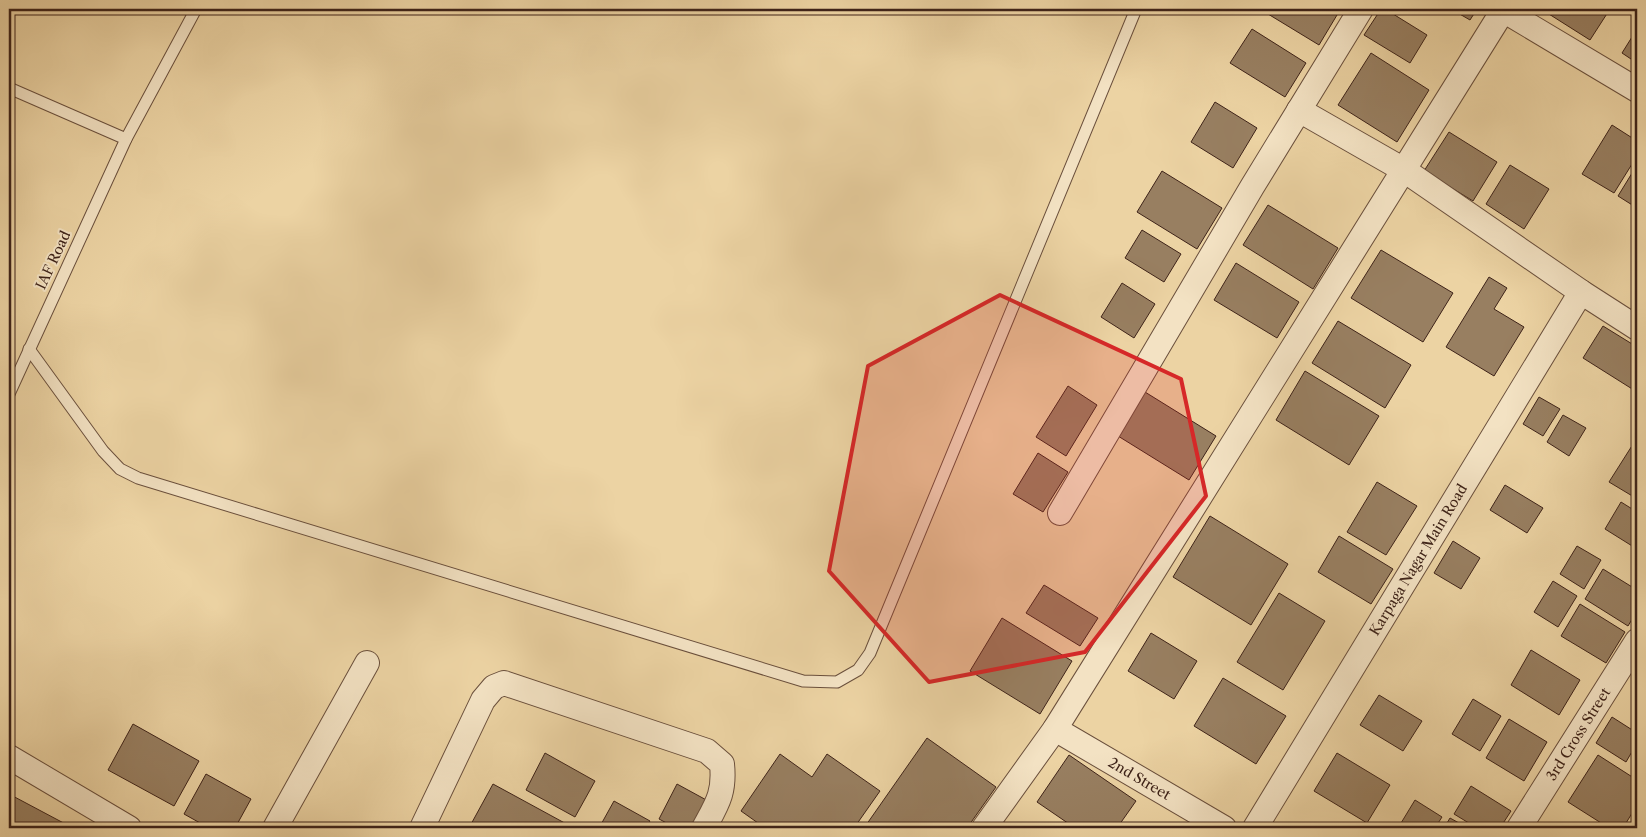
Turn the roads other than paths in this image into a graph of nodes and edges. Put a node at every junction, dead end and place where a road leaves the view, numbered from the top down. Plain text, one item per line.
1 (196, 9) edge
2 (1136, 9) edge
3 (1361, 9) edge
4 (1503, 10) edge
5 (9, 88) edge
6 (1637, 90) edge
7 (1299, 110) junction
8 (126, 139) junction
9 (1404, 170) junction
10 (1581, 292) junction
11 (1637, 328) edge
12 (29, 349) junction
13 (9, 394) edge
14 (1060, 513) dead end
15 (1637, 640) edge
16 (367, 663) dead end
17 (1055, 729) junction
18 (9, 757) edge
19 (129, 828) edge
20 (275, 828) edge
21 (422, 828) edge
22 (704, 828) edge
23 (984, 828) edge
24 (1224, 828) edge
25 (1255, 828) edge
26 (1519, 828) edge

1 - 8 lane, IAF Road
2 - 12 lane
3 - 7 street
4 - 6 street
4 - 9 street
5 - 8 lane
7 - 9 street
7 - 14 street
8 - 12 lane, IAF Road
9 - 10 street
9 - 17 street
10 - 11 street
10 - 25 street, Karpaga Nagar Main Road
12 - 13 lane, IAF Road
15 - 26 street, 3rd Cross Street
16 - 20 street
17 - 23 street
17 - 24 street, 2nd Street
18 - 19 street
21 - 22 street

